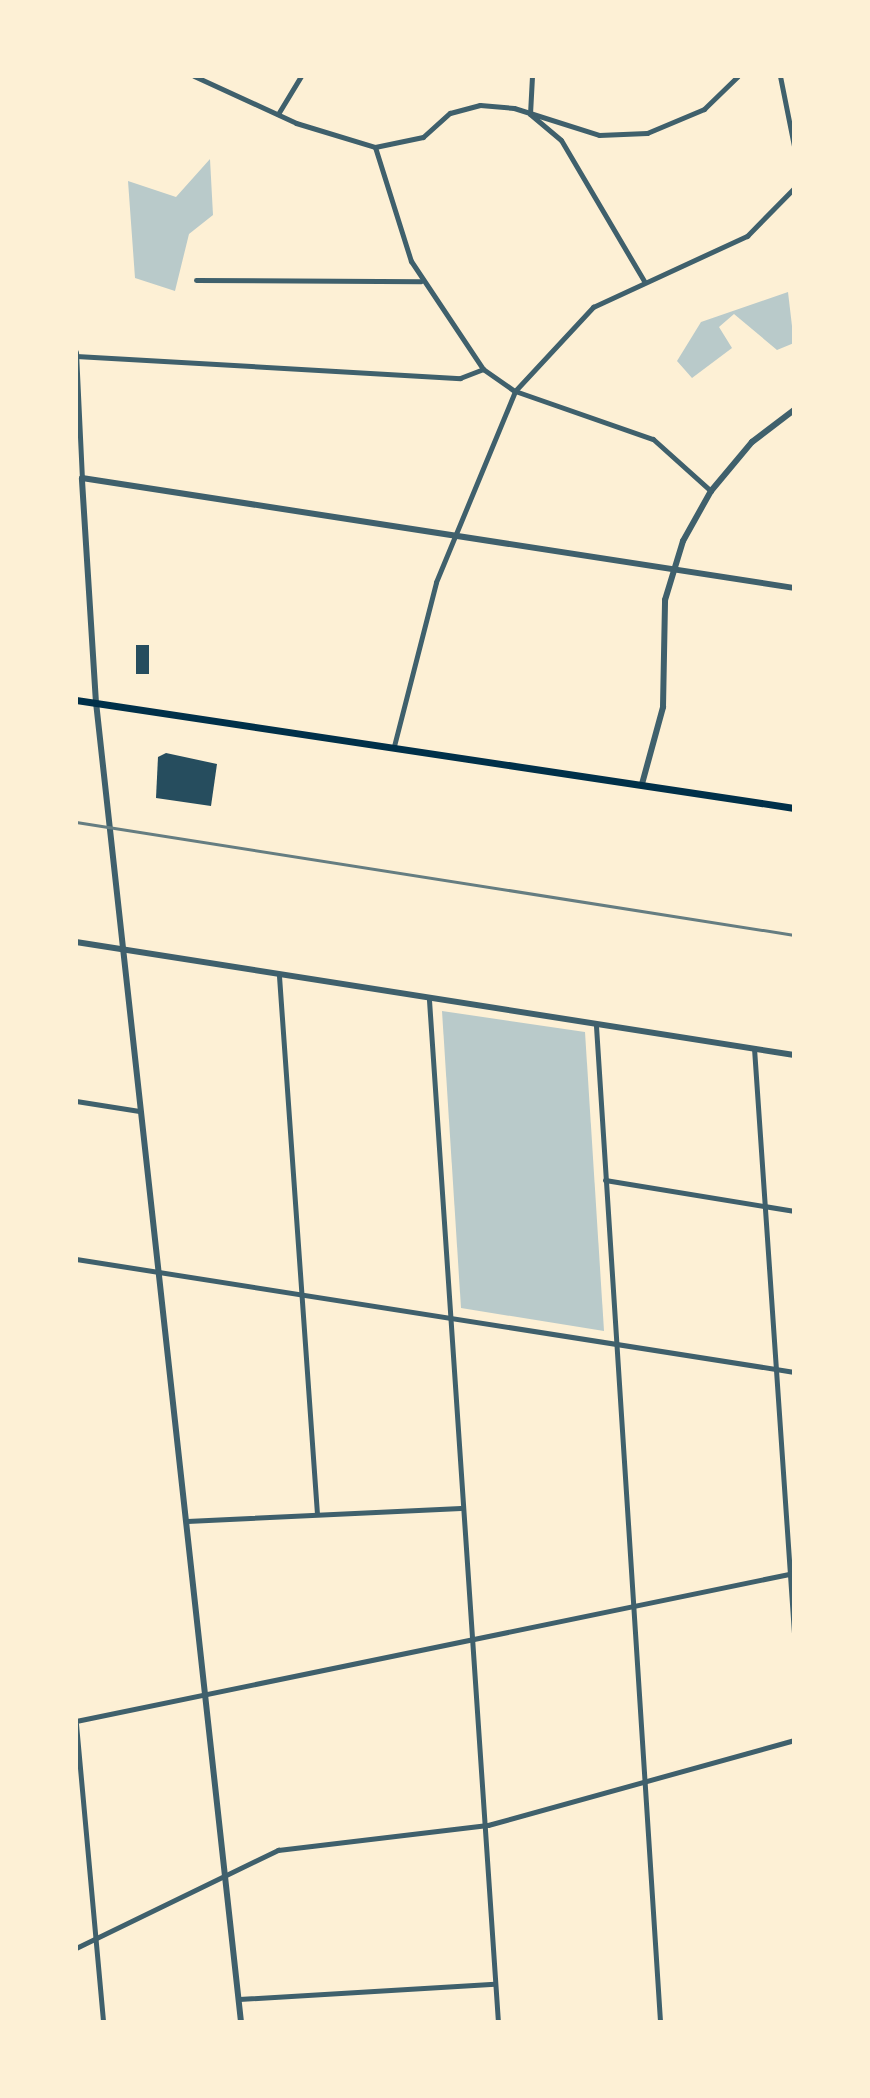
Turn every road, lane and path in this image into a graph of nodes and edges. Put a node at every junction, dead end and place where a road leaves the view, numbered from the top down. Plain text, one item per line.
1 (194, 76) edge
2 (301, 76) edge
3 (532, 76) edge
4 (738, 76) edge
5 (780, 76) edge
6 (278, 114) junction
7 (530, 114) junction
8 (794, 146) edge
9 (375, 147) junction
10 (794, 188) edge
11 (196, 280) dead end
12 (422, 281) junction
13 (644, 281) junction
14 (76, 354) edge
15 (483, 369) junction
16 (515, 391) junction
17 (794, 410) edge
18 (82, 478) junction
19 (711, 491) junction
20 (454, 533) junction
21 (673, 570) junction
22 (794, 588) edge
23 (76, 700) edge
24 (96, 703) junction
25 (394, 746) junction
26 (642, 784) junction
27 (794, 808) edge
28 (76, 942) edge
29 (122, 949) junction
30 (279, 976) junction
31 (429, 1000) junction
32 (596, 1026) junction
33 (754, 1048) junction
34 (794, 1055) edge
35 (76, 1101) edge
36 (139, 1111) junction
37 (605, 1180) junction
38 (765, 1206) junction
39 (794, 1211) edge
40 (76, 1259) edge
41 (157, 1272) junction
42 (302, 1294) junction
43 (451, 1319) junction
44 (614, 1343) junction
45 (776, 1369) junction
46 (794, 1372) edge
47 (461, 1508) junction
48 (317, 1514) junction
49 (187, 1521) junction
50 (792, 1573) edge
51 (634, 1606) junction
52 (794, 1633) edge
53 (470, 1642) junction
54 (205, 1696) junction
55 (76, 1723) edge
56 (794, 1740) edge
57 (643, 1781) junction
58 (482, 1826) junction
59 (225, 1873) junction
60 (98, 1940) junction
61 (76, 1948) edge
62 (495, 1984) junction
63 (239, 1999) junction
64 (103, 2022) edge
65 (241, 2022) edge
66 (498, 2022) edge
67 (660, 2022) edge

1 - 6 street
2 - 6 street
3 - 7 street
4 - 7 street
5 - 8 street
6 - 9 street
7 - 9 street
7 - 13 street
9 - 12 street
10 - 13 street
11 - 12 street
12 - 15 street
13 - 16 street
14 - 15 street
14 - 18 street
15 - 16 street
16 - 19 street
16 - 20 street
17 - 19 street
18 - 20 street
18 - 24 street
19 - 21 street
20 - 21 street
20 - 25 street
21 - 22 street
21 - 26 street
23 - 24 main road
24 - 25 main road
24 - 29 street
25 - 26 main road
26 - 27 main road
28 - 29 street
29 - 30 street
29 - 36 street
30 - 31 street
30 - 42 street
31 - 32 street
31 - 43 street
32 - 33 street
32 - 37 street
33 - 34 street
33 - 38 street
35 - 36 street
36 - 41 street
37 - 38 street
37 - 44 street
38 - 39 street
38 - 45 street
40 - 41 street
41 - 42 street
41 - 49 street
42 - 43 street
42 - 48 street
43 - 44 street
43 - 47 street
44 - 45 street
44 - 51 street
45 - 46 street
45 - 50 street
47 - 48 street
47 - 53 street
48 - 49 street
49 - 54 street
50 - 51 street
50 - 52 street
51 - 53 street
51 - 57 street
53 - 54 street
53 - 58 street
54 - 55 street
54 - 59 street
55 - 60 street
56 - 57 street
57 - 58 street
57 - 67 street
58 - 59 street
58 - 62 street
59 - 60 street
59 - 63 street
60 - 61 street
60 - 64 street
62 - 63 street
62 - 66 street
63 - 65 street

